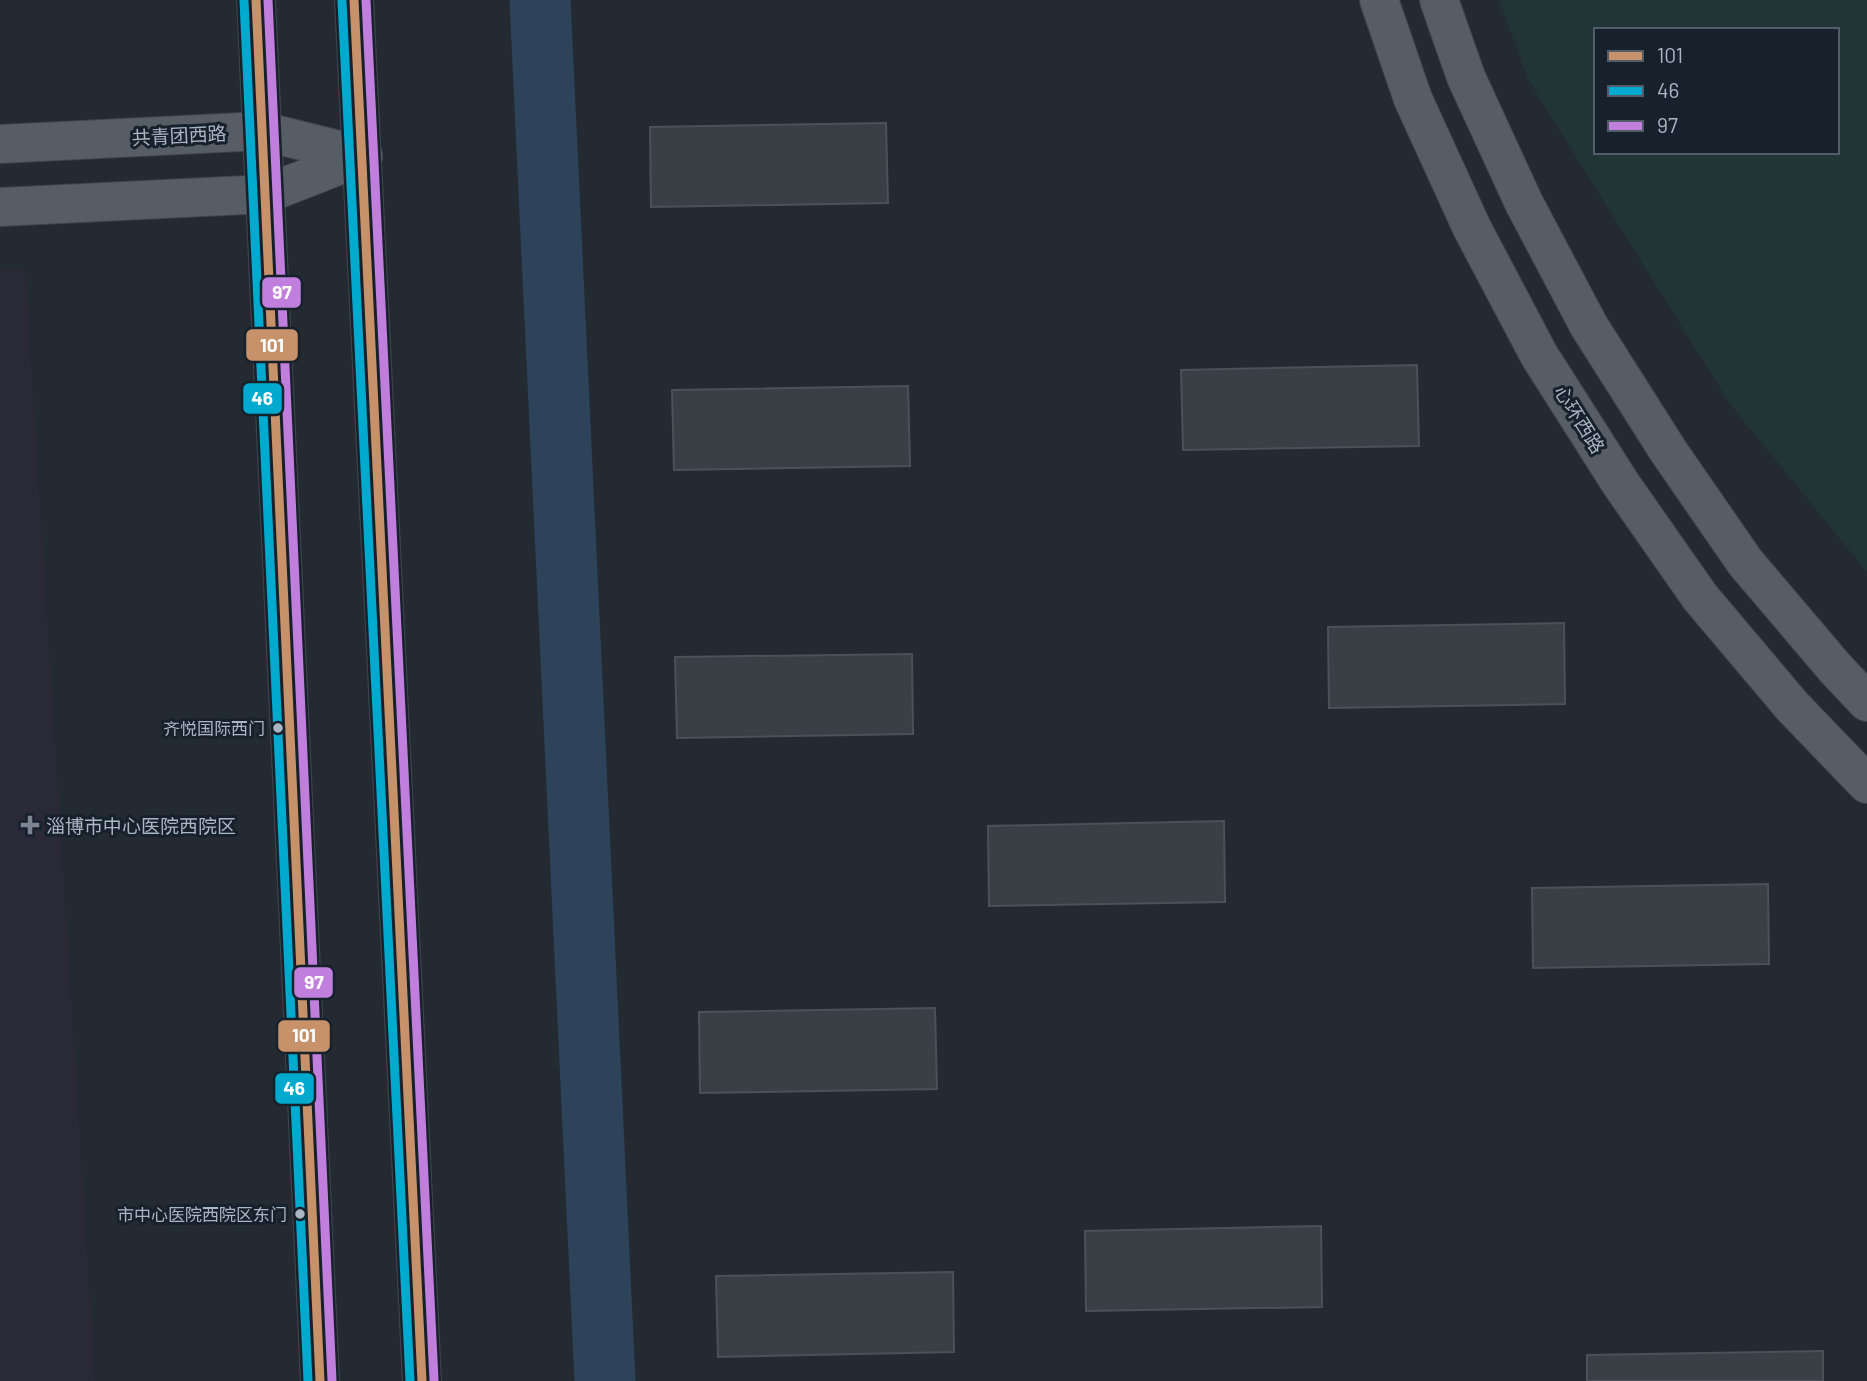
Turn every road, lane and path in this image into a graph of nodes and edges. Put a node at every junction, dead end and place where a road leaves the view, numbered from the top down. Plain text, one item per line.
1 (256, 0) edge
2 (354, 0) edge
3 (1379, 0) edge
4 (1439, 0) edge
5 (262, 131) junction
6 (0, 144) edge
7 (363, 156) junction
8 (265, 194) junction
9 (0, 207) edge
10 (1867, 702) edge
11 (1867, 784) edge
12 (320, 1381) edge
13 (422, 1381) edge

1 - 5 main road
2 - 7 main road
3 - 11 main road, 心环西路
4 - 10 main road
5 - 6 main road, 共青团西路
5 - 7 main road, 共青团西路
5 - 8 main road
7 - 8 main road
7 - 13 main road
8 - 9 main road
8 - 12 main road

